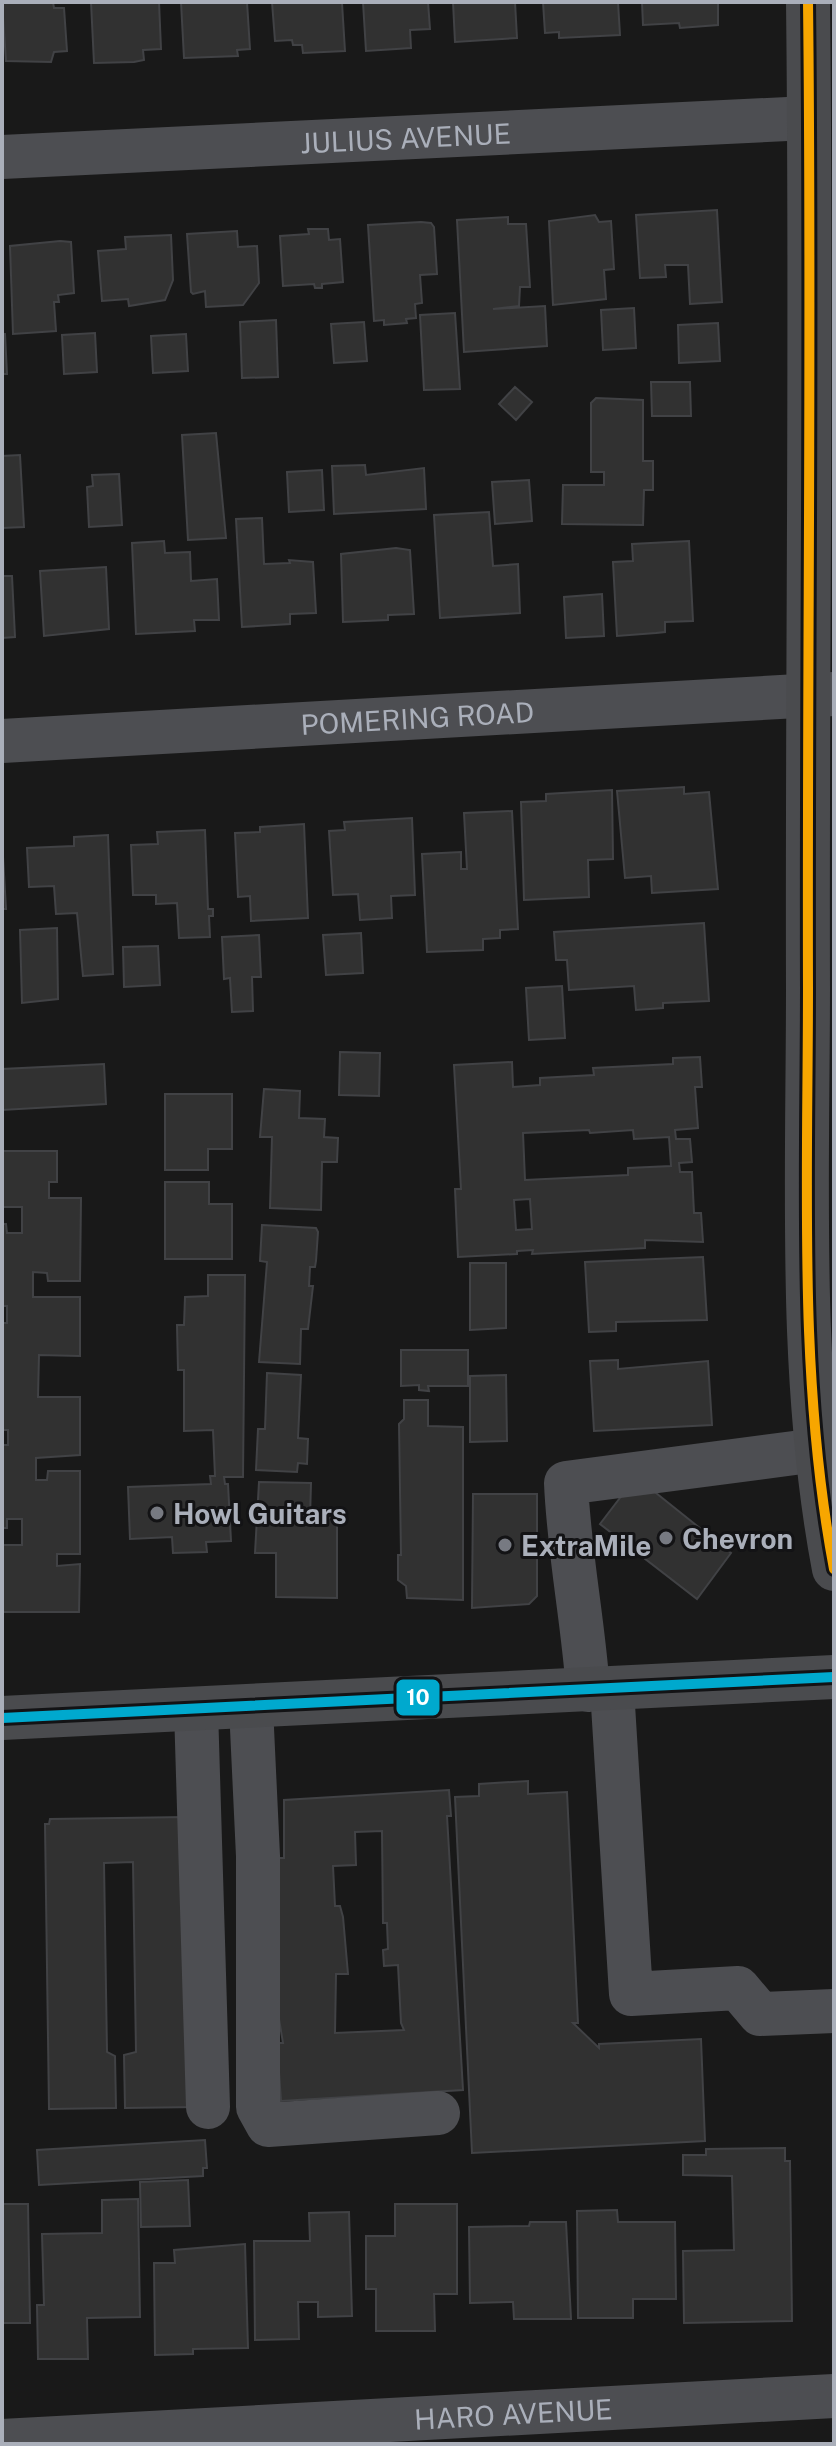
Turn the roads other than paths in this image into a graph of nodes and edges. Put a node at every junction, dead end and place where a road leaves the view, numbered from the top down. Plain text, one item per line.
1 (808, 2) edge
2 (821, 69) edge
3 (808, 118) junction
4 (2, 157) edge
5 (820, 694) edge
6 (2, 741) edge
7 (821, 1003) edge
8 (823, 1356) edge
9 (817, 1450) junction
10 (832, 1550) edge
11 (834, 1677) edge
12 (600, 1689) junction
13 (251, 1707) junction
14 (196, 1709) junction
15 (2, 1718) edge
16 (834, 2011) edge
17 (208, 2107) dead end
18 (438, 2113) dead end
19 (834, 2396) edge
20 (2, 2441) edge

1 - 2 main road
2 - 3 main road
3 - 4 street, JULIUS AVENUE
3 - 5 main road
5 - 6 street, POMERING ROAD
5 - 7 main road
7 - 8 main road
8 - 9 main road
9 - 10 main road
9 - 12 street
11 - 12 main road
12 - 13 main road
12 - 16 street
13 - 14 main road
13 - 18 street
14 - 15 main road
14 - 17 street
19 - 20 street, HARO AVENUE

